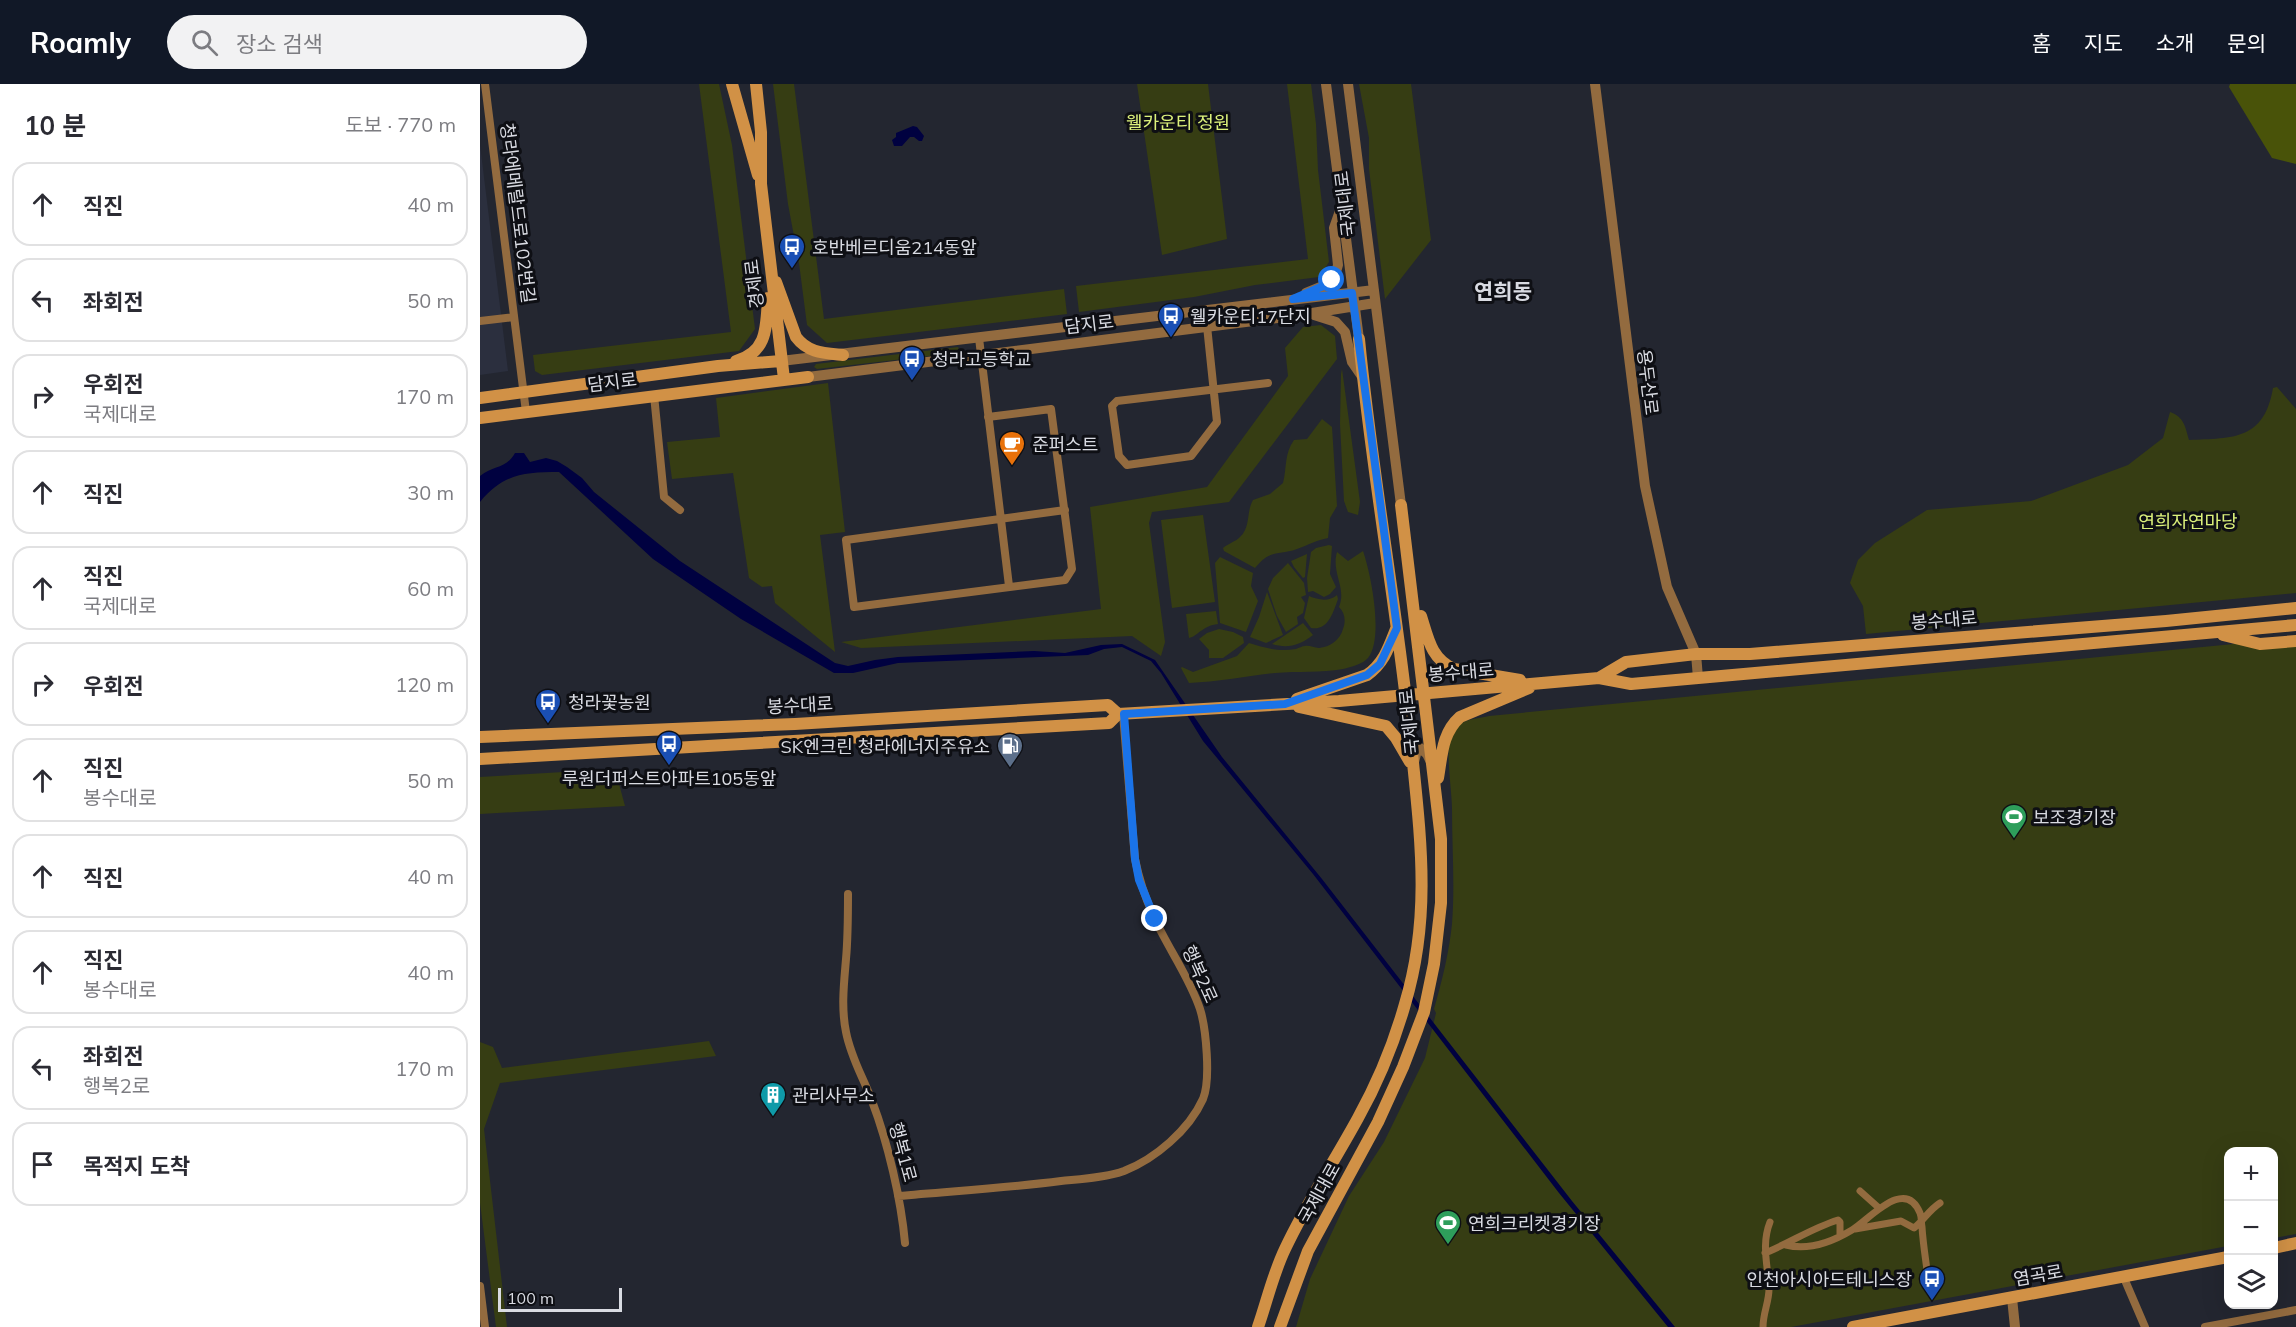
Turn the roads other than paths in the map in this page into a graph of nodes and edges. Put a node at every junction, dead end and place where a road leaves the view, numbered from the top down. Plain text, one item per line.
1 (485, 84) edge
2 (732, 84) edge
3 (756, 84) edge
4 (1326, 84) edge
5 (1348, 84) edge
6 (1594, 84) edge
7 (484, 114) edge
8 (761, 184) junction
9 (1342, 208) junction
10 (769, 267) junction
11 (1374, 290) junction
12 (1352, 293) junction
13 (1293, 299) junction
14 (1375, 303) junction
15 (1354, 306) junction
16 (1293, 316) junction
17 (514, 317) junction
18 (480, 321) edge
19 (1207, 326) junction
20 (979, 338) junction
21 (1359, 339) joint
22 (843, 355) junction
23 (981, 355) junction
24 (781, 361) junction
25 (718, 366) junction
26 (808, 377) joint
27 (1363, 378) junction
28 (784, 380) junction
29 (1268, 383) dead end
30 (1213, 388) junction
31 (524, 393) junction
32 (654, 395) junction
33 (480, 398) edge
34 (526, 412) junction
35 (988, 417) junction
36 (480, 418) edge
37 (1401, 505) joint
38 (680, 510) dead end
39 (1065, 510) junction
40 (1001, 519) junction
41 (1009, 586) junction
42 (1412, 586) junction
43 (2296, 608) edge
44 (1395, 614) junction
45 (1415, 615) junction
46 (2296, 625) edge
47 (1397, 628) junction
48 (2210, 633) junction
49 (2296, 641) edge
50 (1696, 654) junction
51 (1599, 678) junction
52 (1698, 678) junction
53 (1539, 683) junction
54 (1424, 693) junction
55 (1406, 695) junction
56 (1285, 704) junction
57 (1121, 714) junction
58 (480, 737) edge
59 (480, 759) edge
60 (1413, 767) junction
61 (1432, 768) junction
62 (1435, 791) junction
63 (848, 894) dead end
64 (1860, 1191) dead end
65 (898, 1196) junction
66 (1940, 1203) dead end
67 (1879, 1208) junction
68 (1770, 1222) dead end
69 (1922, 1222) junction
70 (1853, 1230) junction
71 (1840, 1236) junction
72 (2296, 1243) edge
73 (905, 1244) dead end
74 (1786, 1245) junction
75 (2278, 1247) edge
76 (1765, 1253) junction
77 (2224, 1258) edge
78 (1928, 1278) dead end
79 (2124, 1278) junction
80 (480, 1286) edge
81 (2012, 1298) junction
82 (2296, 1311) edge
83 (1281, 1326) edge
84 (485, 1327) edge
85 (1258, 1327) edge
86 (1763, 1327) edge
87 (1853, 1327) edge
88 (2015, 1327) edge
89 (2145, 1327) edge
90 (2205, 1327) edge

1 - 7 street, 청라에메랄드로102번길
2 - 8 main road, 경제로
3 - 8 main road, 경제로
4 - 9 street, 국제대로
5 - 11 street, 국제대로
6 - 50 street, 용두산로
7 - 17 street, 청라에메랄드로102번길
8 - 10 main road, 경제로
9 - 12 street, 국제대로
9 - 13 street
10 - 22 main road
10 - 24 main road, 경제로
10 - 25 main road
11 - 12 street
11 - 14 street, 국제대로
12 - 13 street
12 - 15 street, 국제대로
13 - 16 street
13 - 20 street
14 - 15 street, 담지로
14 - 37 street, 국제대로
15 - 16 street, 담지로
15 - 21 street, 국제대로
16 - 19 street, 담지로
16 - 27 street
17 - 18 street, 청라에메랄드로102번길
17 - 31 street, 청라에메랄드로102번길
19 - 23 street, 담지로
19 - 30 street
20 - 22 street
20 - 23 street
21 - 27 main road, 국제대로
22 - 24 street
23 - 26 street, 담지로
23 - 35 street
24 - 25 main road
24 - 28 main road, 경제로
25 - 31 main road
26 - 28 main road, 담지로
27 - 44 main road, 국제대로
28 - 32 main road, 담지로
29 - 30 street
30 - 30 street
31 - 33 main road
31 - 34 street, 청라에메랄드로102번길
32 - 34 main road, 담지로
32 - 38 street
34 - 36 main road, 담지로
35 - 39 street
35 - 40 street
37 - 42 main road, 국제대로
39 - 40 street
39 - 41 street
40 - 41 street
40 - 41 street
42 - 45 main road, 국제대로
42 - 53 main road
43 - 50 main road, 봉수대로
44 - 45 street
44 - 47 main road, 국제대로
45 - 54 main road, 국제대로
46 - 48 main road, 봉수대로
47 - 55 main road, 국제대로
47 - 56 main road
48 - 49 main road
48 - 52 main road, 봉수대로
50 - 51 main road, 봉수대로
50 - 52 street, 용두산로
51 - 52 main road, 봉수대로
51 - 53 main road, 봉수대로
53 - 54 main road, 봉수대로
53 - 62 main road
54 - 55 main road, 봉수대로
54 - 61 main road, 국제대로
55 - 56 main road, 봉수대로
55 - 60 main road, 국제대로
56 - 57 main road, 봉수대로
56 - 60 main road
57 - 58 main road, 봉수대로
57 - 59 main road, 봉수대로
57 - 65 street, 행복2로
60 - 61 street
60 - 85 main road, 국제대로
61 - 62 main road, 국제대로
62 - 83 main road, 국제대로
63 - 65 street, 행복1로
64 - 67 street
65 - 73 street, 행복1로
66 - 69 street
67 - 69 street
67 - 70 street
68 - 76 street
69 - 70 street
69 - 78 street
70 - 71 street
71 - 74 street
71 - 74 street
72 - 75 main road
74 - 76 street
76 - 86 street
77 - 79 main road, 염곡로
79 - 81 main road, 염곡로
79 - 89 street
80 - 84 street
81 - 87 main road, 염곡로
81 - 88 street
82 - 90 street

